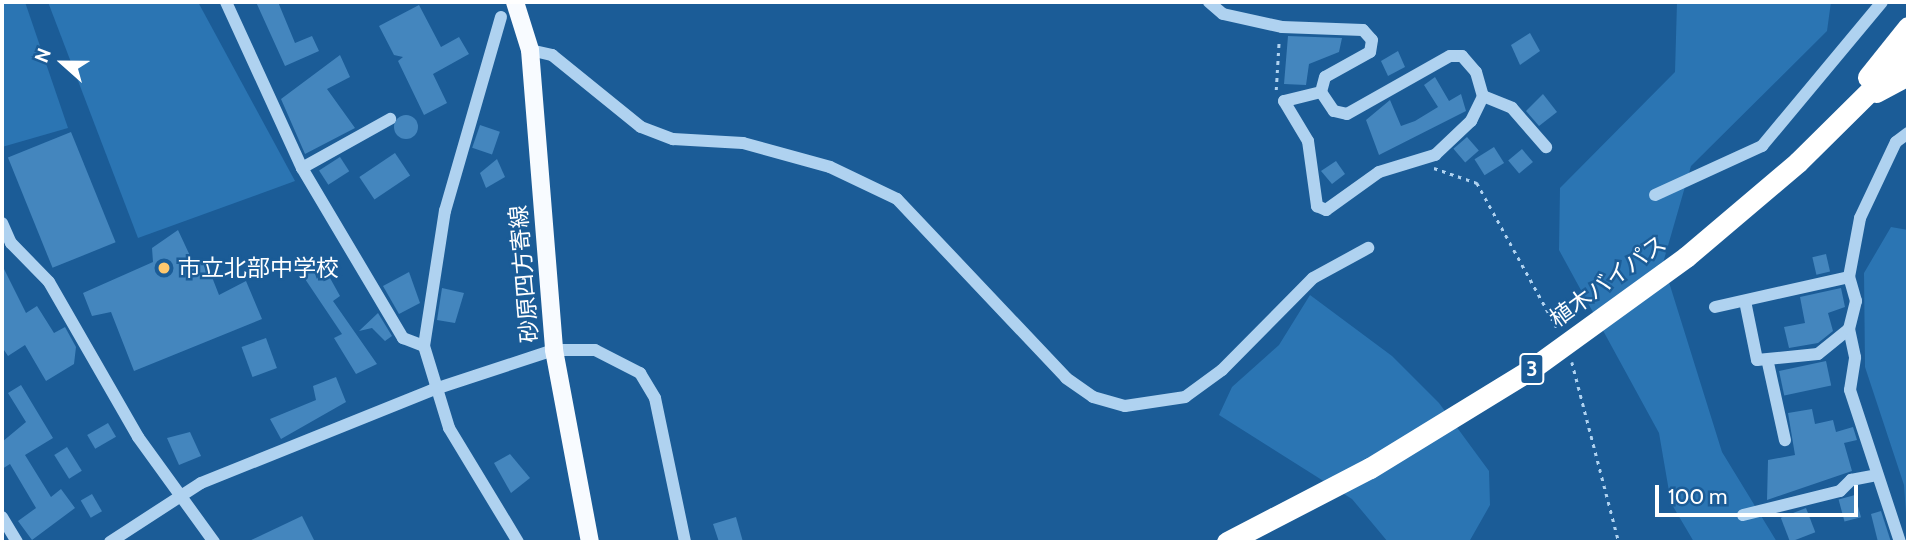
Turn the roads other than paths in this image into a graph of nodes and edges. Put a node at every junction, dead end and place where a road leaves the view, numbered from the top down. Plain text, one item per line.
1 (226, 2) edge
2 (515, 2) edge
3 (1209, 2) edge
4 (1882, 2) edge
5 (501, 17) dead end
6 (1908, 27) edge
7 (530, 50) junction
8 (1908, 53) edge
9 (1908, 75) edge
10 (1321, 92) junction
11 (1483, 96) junction
12 (1863, 98) junction
13 (390, 120) dead end
14 (1908, 133) edge
15 (1546, 147) dead end
16 (1798, 162) junction
17 (302, 168) junction
18 (1655, 195) dead end
19 (2, 223) edge
20 (1367, 248) dead end
21 (1849, 276) junction
22 (1745, 301) junction
23 (1715, 307) dead end
24 (1849, 329) junction
25 (424, 346) junction
26 (554, 350) junction
27 (1768, 363) junction
28 (432, 390) junction
29 (1785, 440) dead end
30 (1877, 474) junction
31 (178, 496) junction
32 (1744, 515) dead end
33 (2, 517) edge
34 (17, 542) edge
35 (110, 542) edge
36 (214, 542) edge
37 (518, 542) edge
38 (590, 542) edge
39 (685, 542) edge
40 (1227, 542) edge
41 (1900, 542) edge

1 - 17 street
2 - 7 main road, 砂原四方寄線
3 - 10 street
4 - 18 street
5 - 25 street
6 - 16 highway
7 - 20 street
7 - 26 main road, 砂原四方寄線
8 - 12 highway, 植木バイパス / 3
9 - 12 highway
10 - 11 street
10 - 11 street
11 - 15 street
12 - 16 highway, 植木バイパス / 3
13 - 17 street
14 - 21 street
16 - 40 highway, 植木バイパス / 3
17 - 25 street
19 - 31 street
21 - 22 street
21 - 24 street
22 - 23 street
22 - 27 street
24 - 27 street
24 - 30 street
25 - 28 street
26 - 28 street
26 - 38 main road, 砂原四方寄線
26 - 39 street
27 - 29 street
28 - 31 street
28 - 37 street
30 - 32 street
30 - 41 street
31 - 35 street
31 - 36 street
33 - 34 street

